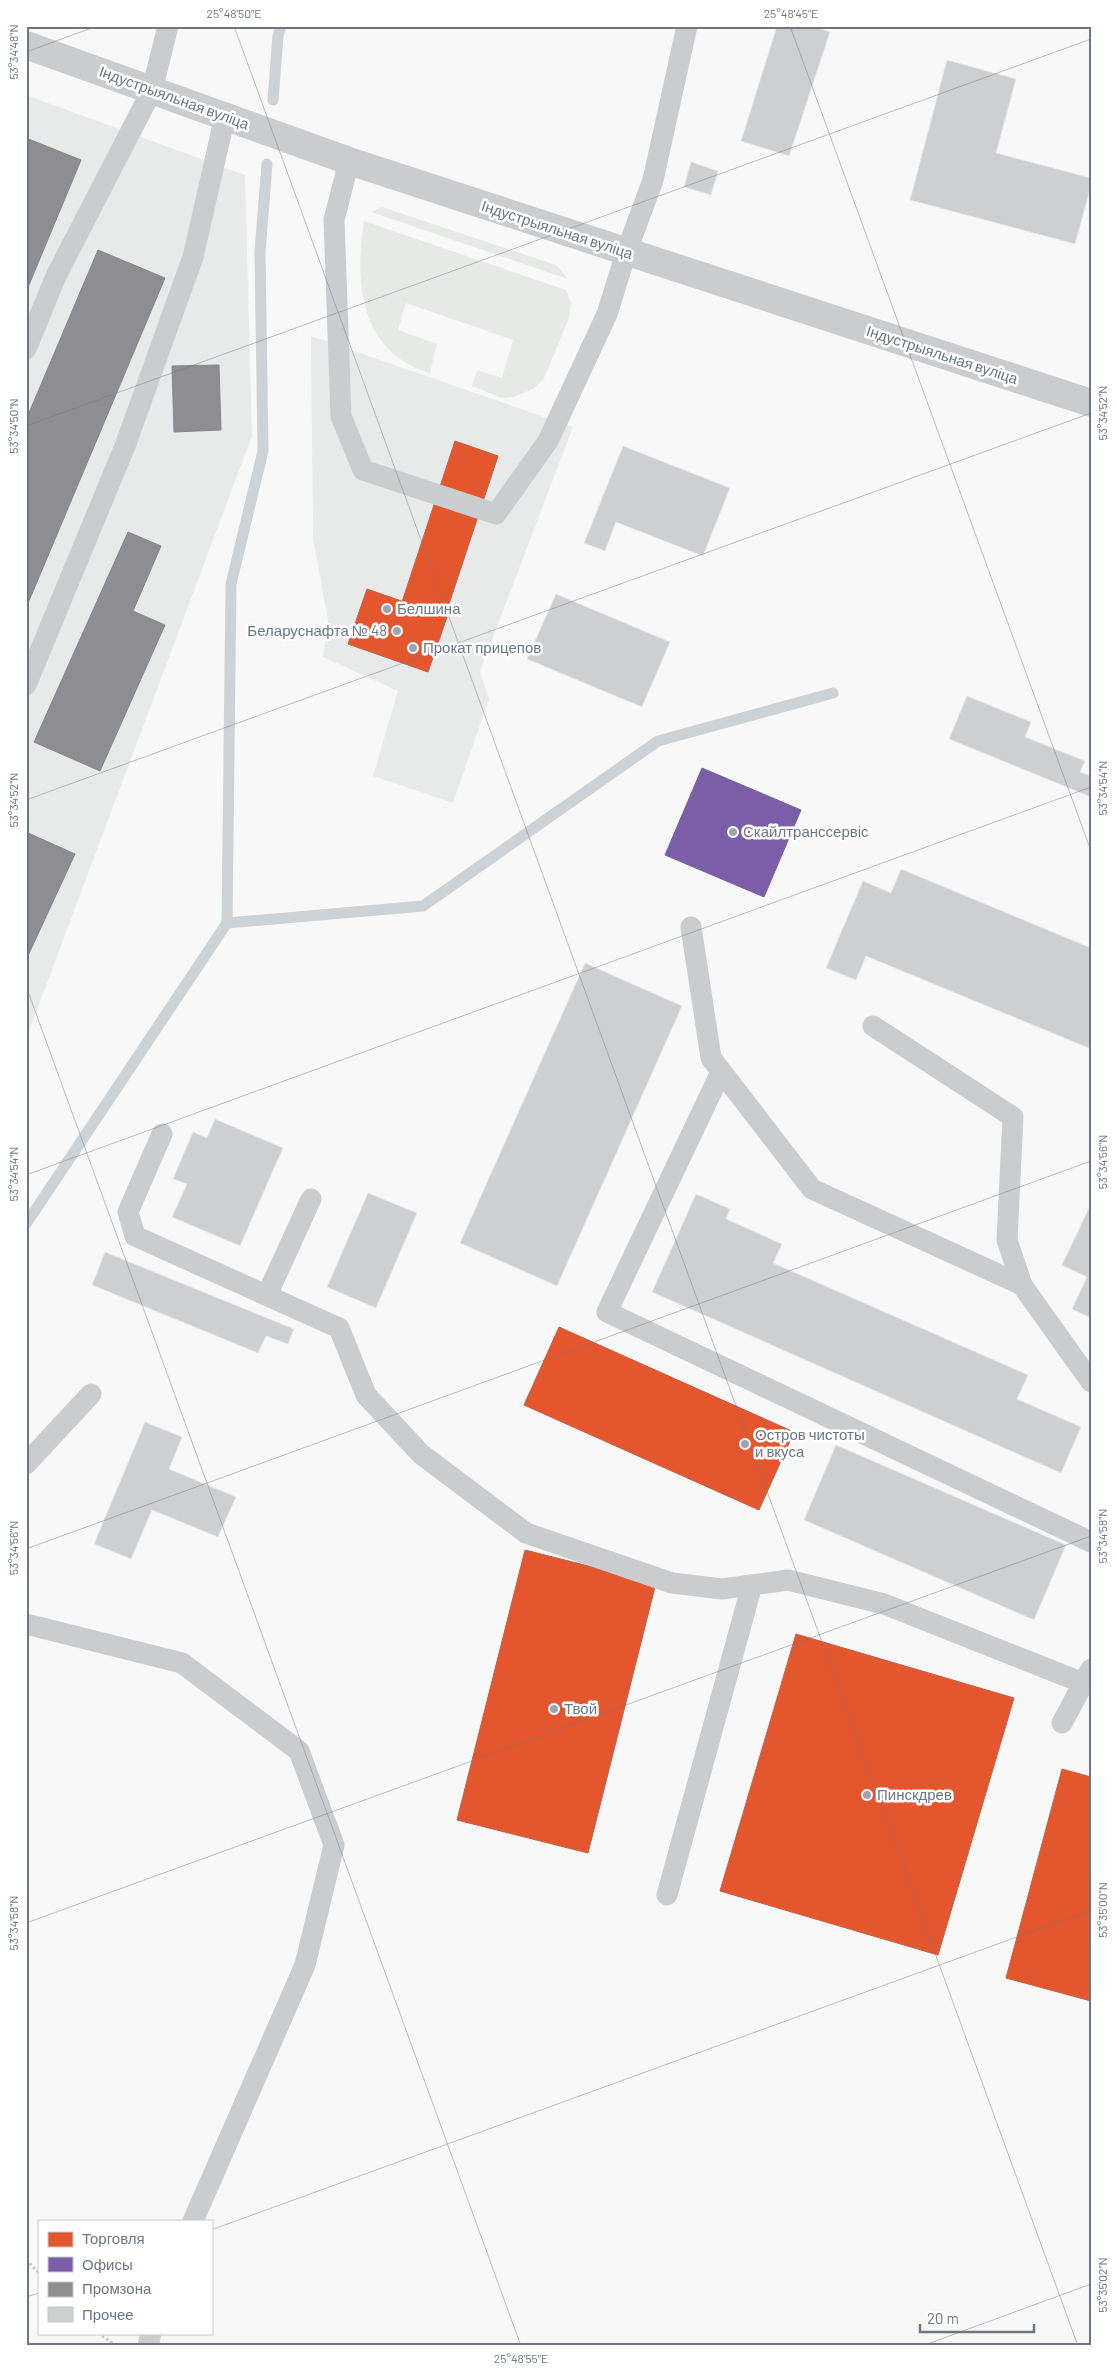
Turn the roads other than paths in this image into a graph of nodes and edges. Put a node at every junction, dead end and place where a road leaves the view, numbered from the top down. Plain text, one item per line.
1 (168, 26) edge
2 (687, 26) edge
3 (26, 45) edge
4 (152, 90) junction
5 (225, 116) junction
6 (349, 161) junction
7 (626, 253) junction
8 (26, 349) edge
9 (1091, 403) edge
10 (26, 684) edge
11 (691, 927) dead end
12 (873, 1026) dead end
13 (721, 1072) junction
14 (162, 1134) dead end
15 (311, 1199) dead end
16 (1022, 1285) junction
17 (267, 1295) junction
18 (1091, 1382) edge
19 (91, 1394) dead end
20 (26, 1464) edge
21 (1091, 1542) edge
22 (752, 1585) junction
23 (26, 1624) edge
24 (1087, 1676) edge
25 (1062, 1723) dead end
26 (667, 1895) dead end
27 (193, 2220) edge

1 - 4 lane
2 - 7 lane
3 - 4 street, Індустрыяльная вуліца
4 - 5 street, Індустрыяльная вуліца
4 - 8 lane
5 - 6 street, Індустрыяльная вуліца
5 - 10 lane
6 - 7 street, Індустрыяльная вуліца
6 - 7 lane
7 - 9 street, Індустрыяльная вуліца
11 - 13 lane
12 - 16 lane
13 - 16 lane
13 - 21 lane
14 - 17 lane
15 - 17 lane
16 - 18 lane
17 - 22 lane
19 - 20 lane
22 - 24 lane
22 - 26 lane
23 - 27 lane
24 - 25 lane

